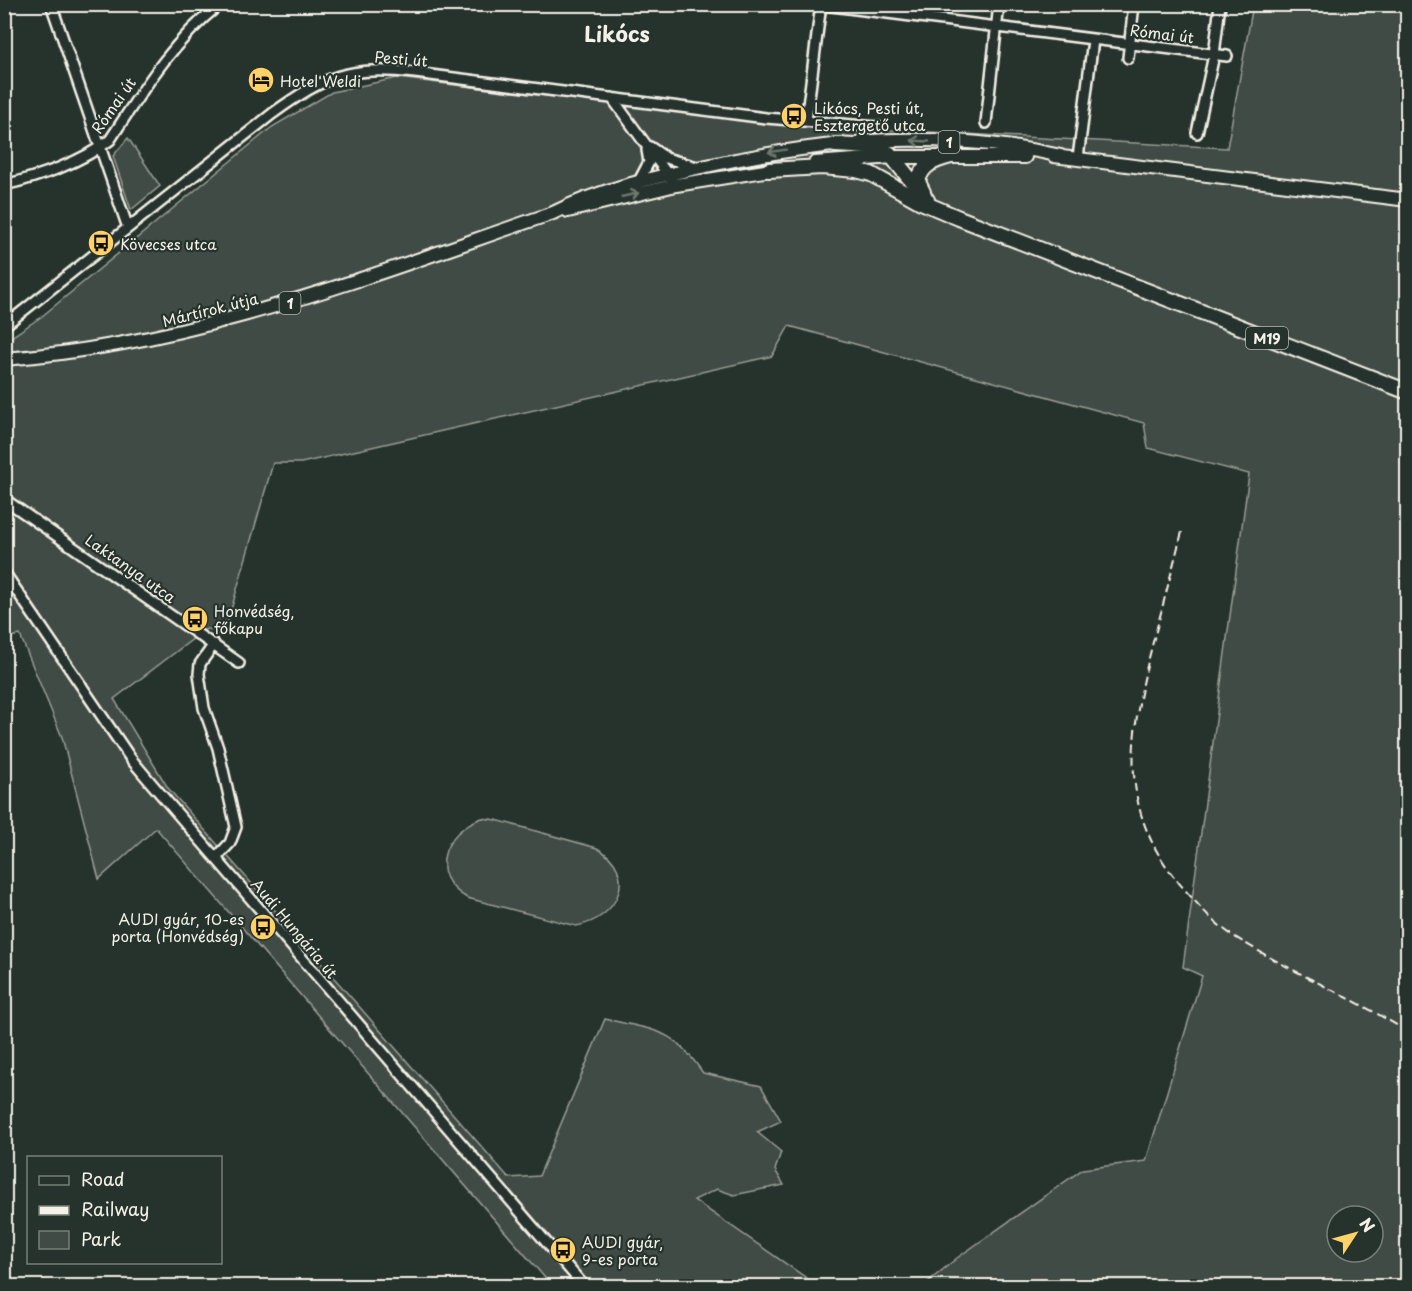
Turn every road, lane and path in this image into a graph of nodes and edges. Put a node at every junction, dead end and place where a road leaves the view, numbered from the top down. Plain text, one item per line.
1 (51, 4) edge
2 (220, 4) edge
3 (999, 4) edge
4 (1134, 4) edge
5 (1220, 4) edge
6 (819, 5) edge
7 (996, 29) junction
8 (1093, 40) junction
9 (1130, 44) junction
10 (1214, 55) junction
11 (1227, 56) dead end
12 (1128, 58) dead end
13 (612, 98) junction
14 (806, 121) junction
15 (986, 123) dead end
16 (878, 127) dead end
17 (1197, 133) dead end
18 (642, 139) junction
19 (835, 145) junction
20 (100, 148) junction
21 (951, 156) junction
22 (1061, 156) junction
23 (893, 157) junction
24 (1078, 158) junction
25 (699, 168) junction
26 (769, 170) junction
27 (667, 174) junction
28 (639, 181) junction
29 (676, 185) junction
30 (4, 186) edge
31 (1407, 200) edge
32 (933, 205) junction
33 (553, 213) junction
34 (128, 228) junction
35 (4, 326) edge
36 (4, 359) edge
37 (1407, 392) edge
38 (4, 499) edge
39 (4, 572) edge
40 (214, 644) junction
41 (239, 663) dead end
42 (217, 857) junction
43 (584, 1287) edge

1 - 20 street
2 - 20 street, Római út
3 - 7 street
4 - 9 street
5 - 10 street
6 - 7 street, Római út
6 - 14 street
7 - 8 street, Római út
7 - 15 street
8 - 9 street, Római út
8 - 24 street
9 - 10 street, Római út
9 - 12 street
10 - 11 street, Római út
10 - 17 street
13 - 14 street, Pesti út
13 - 18 street
13 - 34 street, Pesti út
14 - 16 street, Pesti út
18 - 25 street
18 - 27 street
18 - 28 street
22 -> 19 main road, 1
19 - 23 highway
19 -> 25 main road, 1
20 - 30 street, Római út
20 - 34 street
21 - 22 main road, 1
21 - 23 main road, 1
21 - 32 highway
22 - 24 main road, 1
23 - 26 main road, 1
23 - 32 highway
24 - 31 main road, 1
25 - 27 main road, 1
26 - 29 main road, 1
26 - 32 highway
27 - 28 main road, 1
27 - 29 street
28 - 33 main road, 1
33 -> 29 main road, 1
32 - 37 highway, M19
33 - 36 main road, Mártírok útja / 1
34 - 35 street, Pesti út
38 - 40 street, Laktanya utca
39 - 42 street, Audi Hungária út
40 - 41 street, Laktanya utca
40 - 42 street
42 - 43 street, Audi Hungária út

